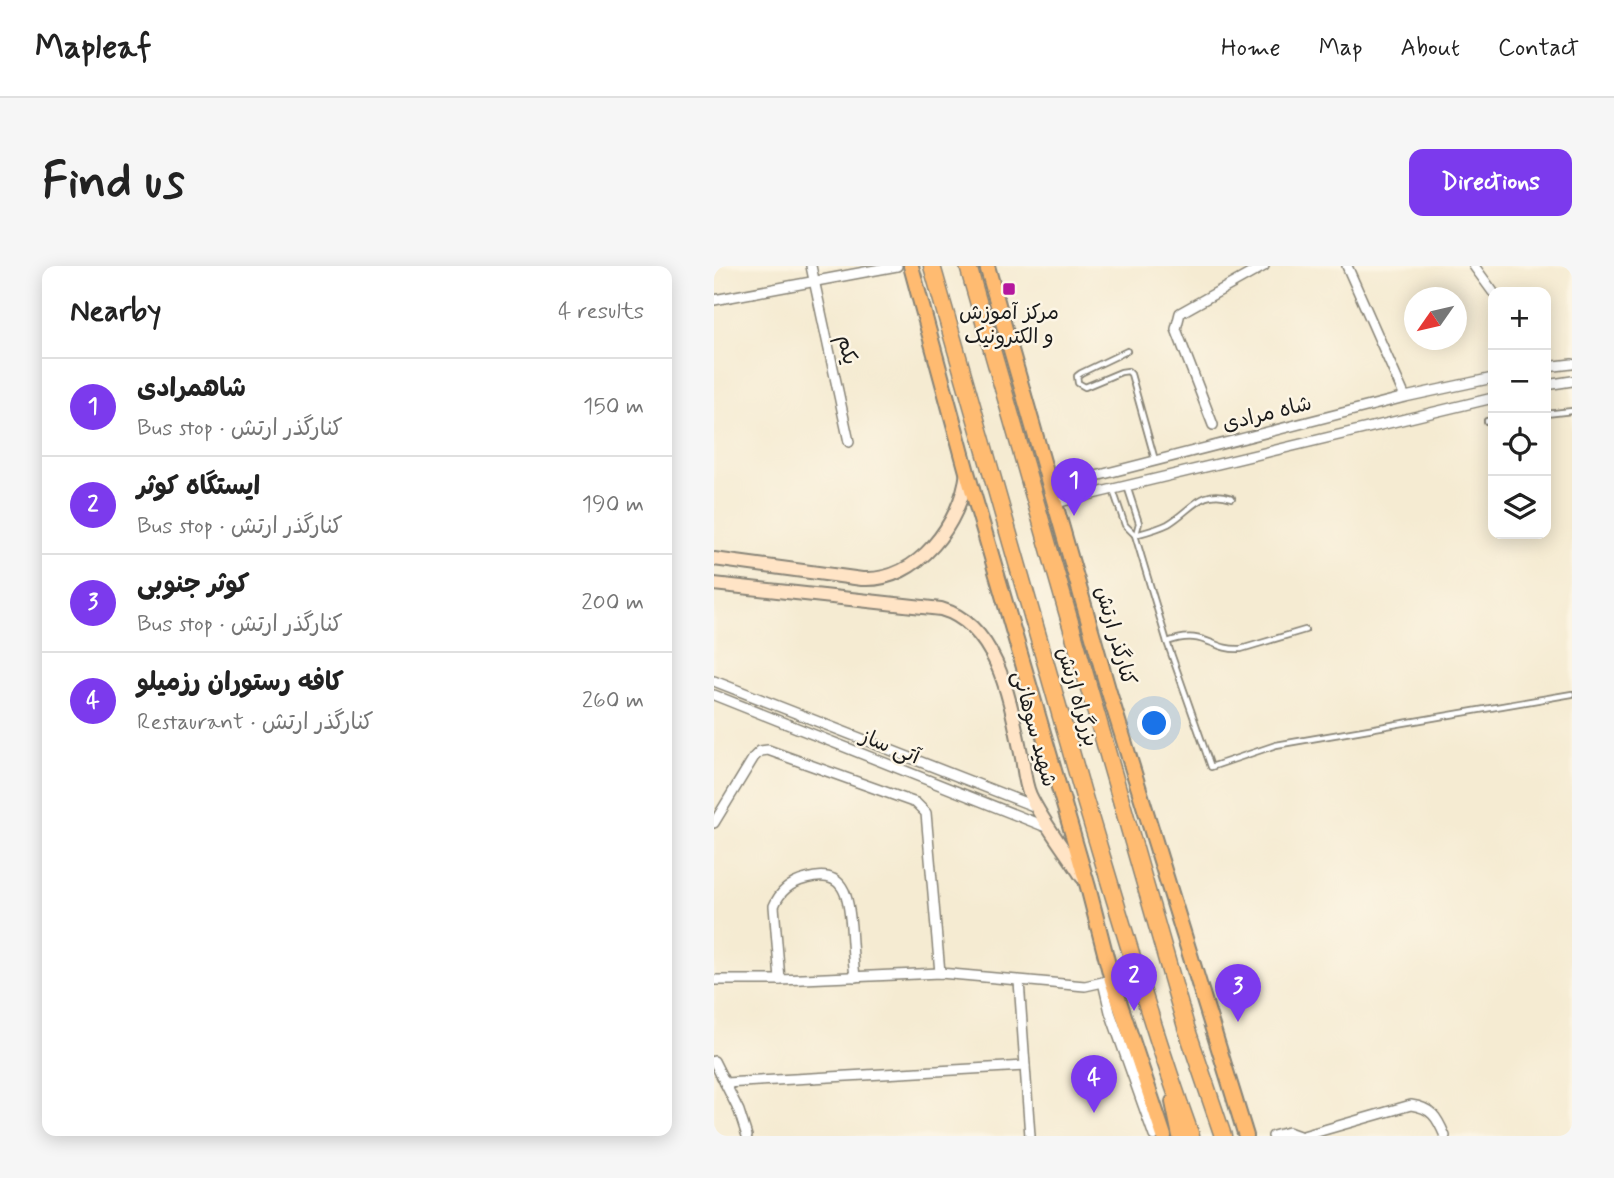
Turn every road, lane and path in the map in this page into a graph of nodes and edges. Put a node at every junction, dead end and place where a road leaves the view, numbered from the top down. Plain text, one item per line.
1 (811, 266) edge
2 (897, 266) edge
3 (911, 266) edge
4 (932, 266) edge
5 (968, 266) edge
6 (987, 266) edge
7 (1264, 266) edge
8 (1347, 266) edge
9 (1474, 266) edge
10 (814, 281) junction
11 (1489, 287) edge
12 (714, 300) edge
13 (1127, 351) dead end
14 (1572, 364) edge
15 (1551, 366) edge
16 (1488, 379) edge
17 (1572, 381) edge
18 (1551, 384) edge
19 (1405, 397) junction
20 (1488, 399) edge
21 (1572, 411) edge
22 (1551, 413) edge
23 (1213, 425) dead end
24 (1032, 427) junction
25 (849, 442) dead end
26 (1155, 461) junction
27 (967, 472) junction
28 (1127, 486) junction
29 (1049, 488) junction
30 (1113, 489) junction
31 (1232, 498) dead end
32 (1055, 503) junction
33 (1135, 535) junction
34 (714, 559) edge
35 (1054, 562) junction
36 (792, 568) junction
37 (714, 584) edge
38 (787, 591) junction
39 (1305, 630) dead end
40 (1167, 642) junction
41 (714, 681) edge
42 (1572, 694) edge
43 (714, 695) edge
44 (1013, 798) junction
45 (1037, 808) junction
46 (1008, 813) junction
47 (714, 823) edge
48 (1052, 830) junction
49 (1088, 887) junction
50 (940, 973) junction
51 (855, 976) junction
52 (714, 980) edge
53 (780, 980) junction
54 (1019, 981) junction
55 (1107, 981) junction
56 (714, 1061) edge
57 (1025, 1066) junction
58 (1166, 1066) junction
59 (725, 1083) junction
60 (1247, 1135) edge
61 (747, 1136) edge
62 (1030, 1136) edge
63 (1154, 1136) edge
64 (1164, 1136) edge
65 (1180, 1136) edge
66 (1191, 1136) edge
67 (1223, 1136) edge
68 (1273, 1136) edge
69 (1301, 1136) edge
70 (1445, 1136) edge

1 - 10 street, یکم
2 - 10 street
3 - 27 main road
4 - 58 highway, بزرگراه ارتش
5 - 35 highway, بزرگراه ارتش
6 - 24 main road, کنارگذر ارتش
7 - 23 street
8 - 19 street
9 - 11 street
10 - 12 street
10 - 25 street, یکم
13 - 26 lane
14 - 15 street
16 - 19 street, شاه مرادی
17 - 18 street
19 - 26 street, شاه مرادی
20 - 28 street, شاه مرادی
21 - 22 lane
24 - 29 main road, کنارگذر ارتش
24 - 35 main road
26 - 29 street, شاه مرادی
27 - 36 main road
27 - 49 main road
28 - 30 street, شاه مرادی
28 - 33 lane
29 - 32 main road, کنارگذر ارتش
30 - 32 street, شاه مرادی
30 - 33 lane
31 - 33 lane
32 - 60 main road, کنارگذر ارتش
33 - 40 lane
34 - 36 main road
35 - 67 highway, بزرگراه ارتش
36 - 38 main road
37 - 38 main road, شهید سوهانی
38 - 45 main road, شهید سوهانی
39 - 40 lane
40 - 42 lane
41 - 44 street, آتی ساز
43 - 46 street, آتی ساز
44 - 45 street, آتی ساز
44 - 46 street
45 - 48 main road, شهید سوهانی
46 - 48 street, آتی ساز
47 - 50 street
48 - 49 main road, شهید سوهانی
49 - 55 main road
50 - 51 street
50 - 54 street
51 - 53 street
51 - 53 street
52 - 53 street
54 - 55 street
54 - 57 street
55 - 63 street
55 - 64 main road
56 - 59 street
57 - 59 street
57 - 62 street
58 - 65 main road
58 - 66 highway, بزرگراه ارتش
59 - 61 street
68 - 69 street
69 - 70 street

